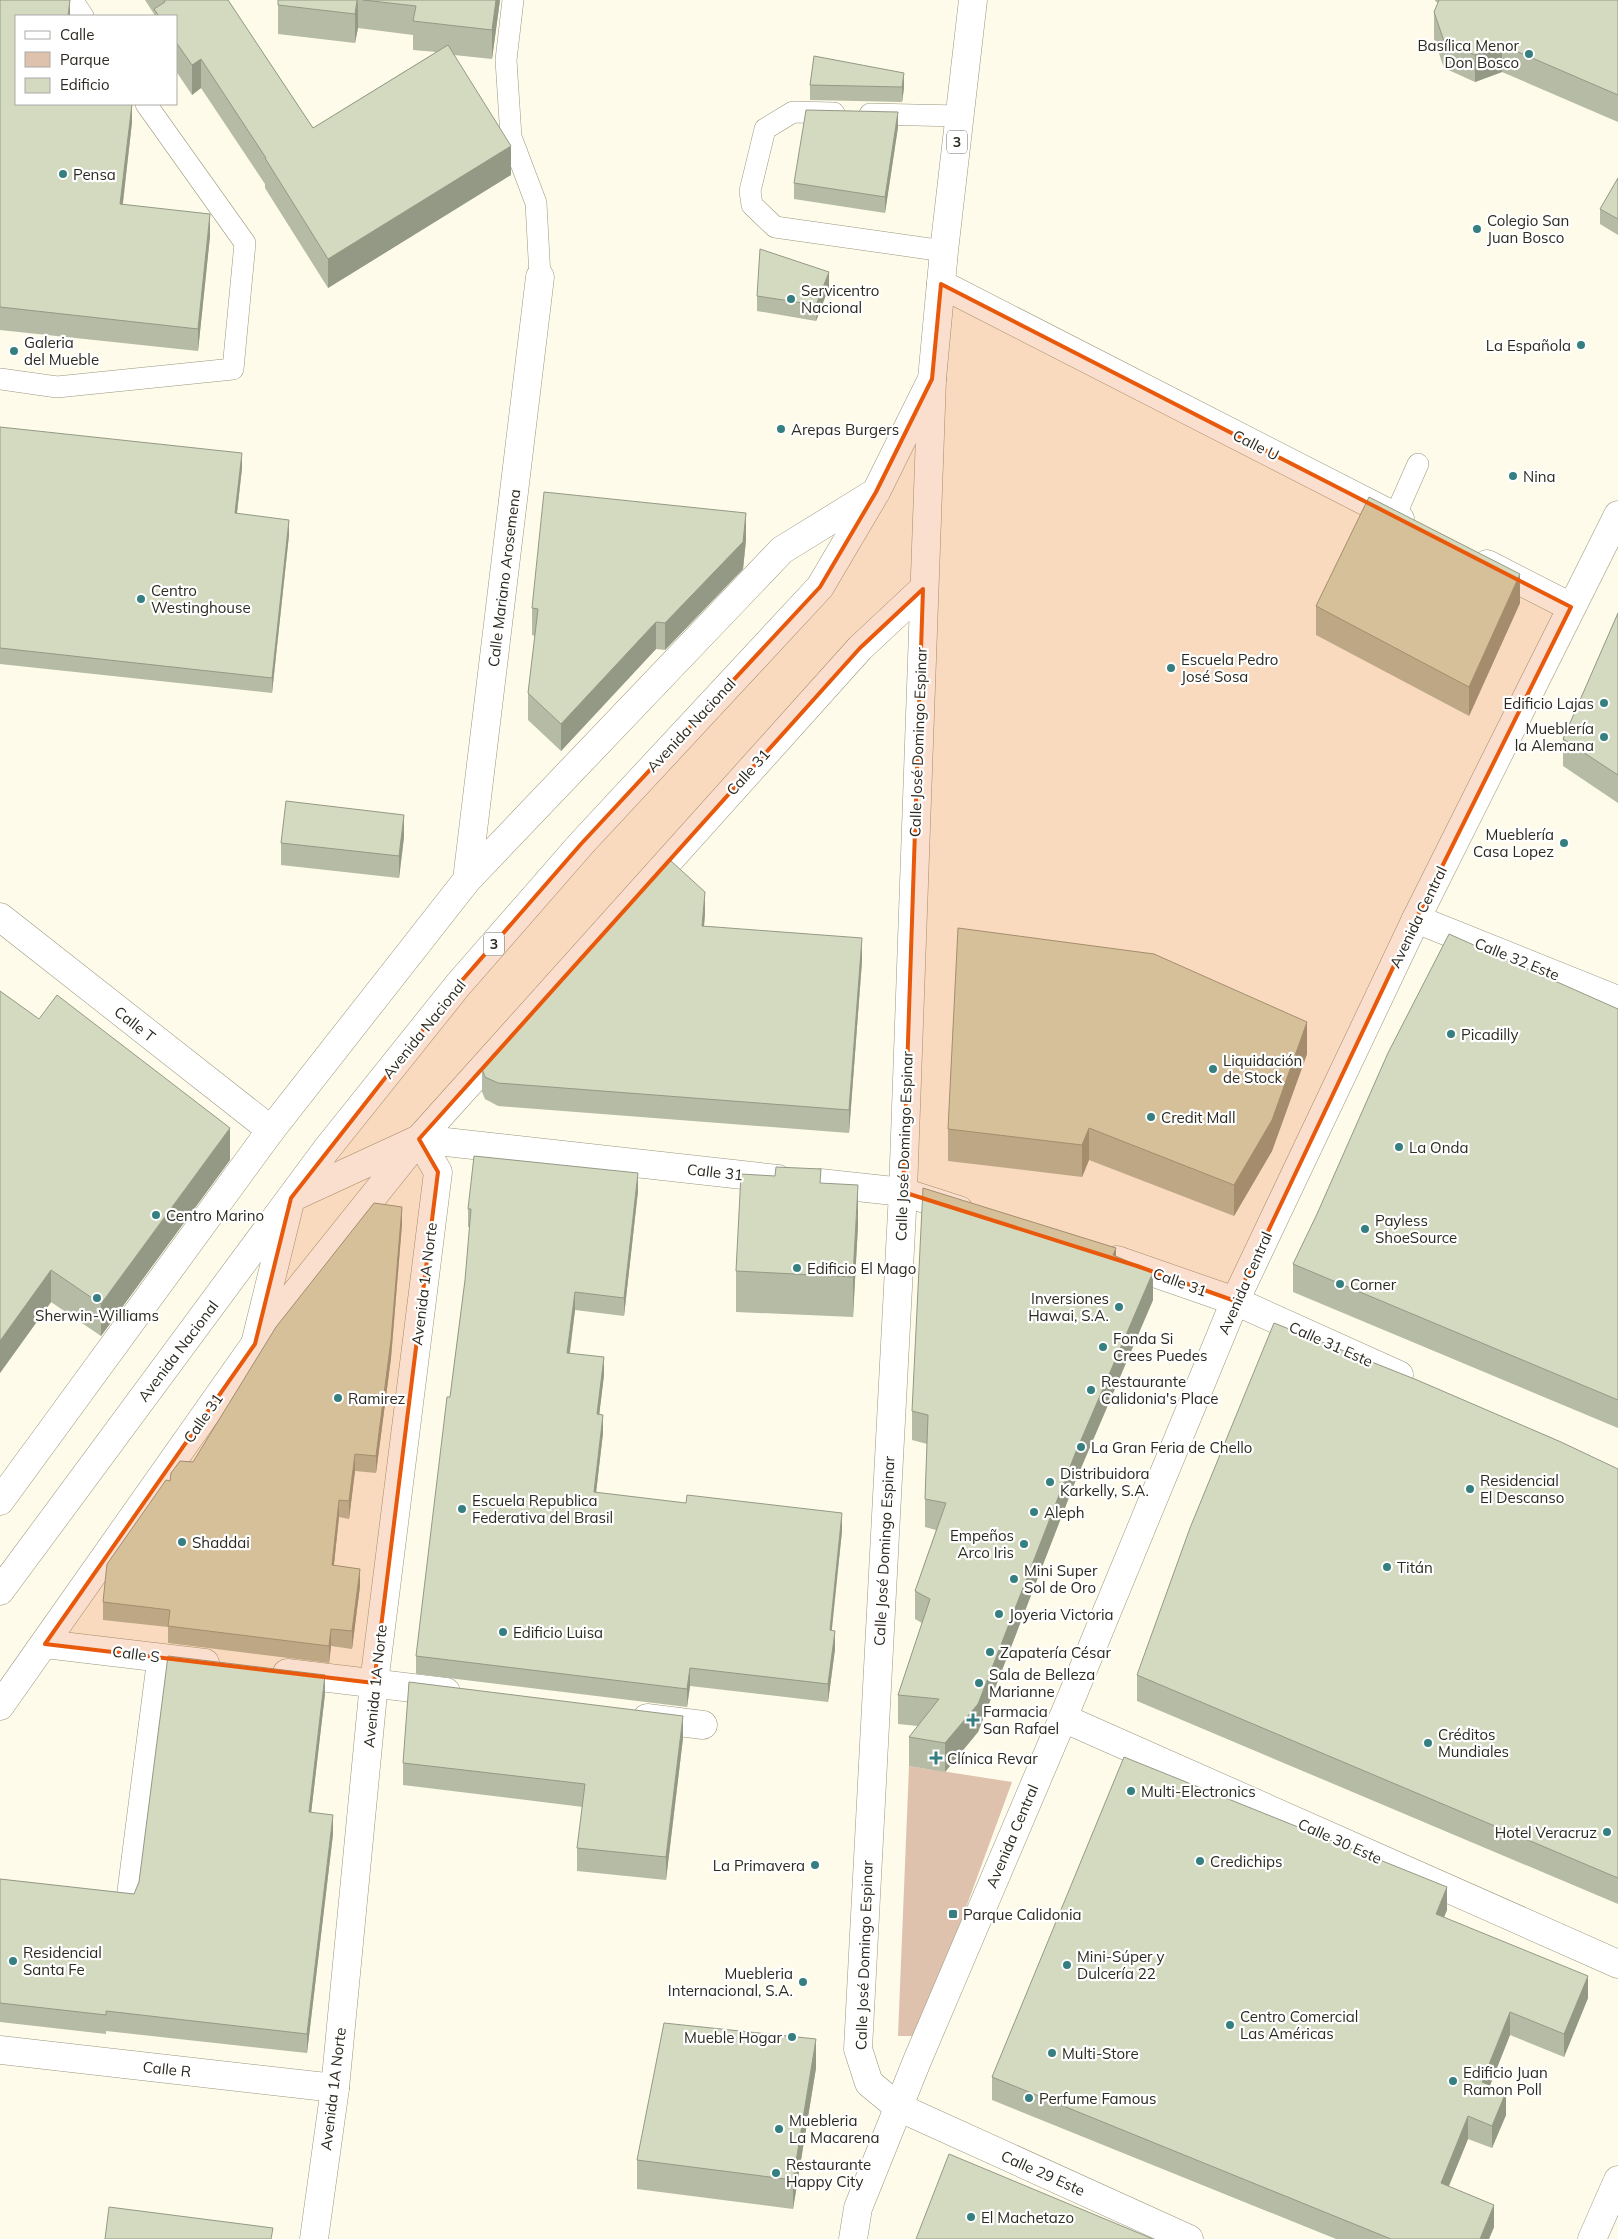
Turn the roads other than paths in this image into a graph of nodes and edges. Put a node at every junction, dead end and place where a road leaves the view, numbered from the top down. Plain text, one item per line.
1 (513, 0) edge
2 (973, 0) edge
3 (147, 105) edge
4 (960, 116) junction
5 (944, 250) junction
6 (540, 277) joint
7 (941, 284) junction
8 (932, 379) junction
9 (0, 380) edge
10 (1418, 464) dead end
11 (876, 492) junction
12 (1618, 515) edge
13 (1394, 516) junction
14 (1421, 530) edge
15 (1465, 552) edge
16 (923, 589) junction
17 (1571, 606) junction
18 (467, 880) junction
19 (0, 917) edge
20 (1416, 918) junction
21 (1618, 1000) edge
22 (272, 1130) junction
23 (419, 1139) junction
24 (903, 1192) junction
25 (291, 1198) junction
26 (978, 1216) edge
27 (1090, 1251) edge
28 (1235, 1302) junction
29 (255, 1344) junction
30 (1417, 1383) edge
31 (0, 1501) edge
32 (0, 1591) edge
33 (45, 1644) junction
34 (158, 1657) junction
35 (227, 1665) edge
36 (266, 1670) edge
37 (374, 1683) junction
38 (471, 1696) edge
39 (0, 1706) edge
40 (626, 1715) edge
41 (1063, 1718) junction
42 (703, 1725) dead end
43 (127, 1900) edge
44 (1618, 1964) edge
45 (0, 2050) edge
46 (334, 2088) junction
47 (898, 2108) junction
48 (1618, 2180) edge
49 (314, 2239) edge
50 (853, 2239) edge
51 (1189, 2239) edge
52 (1592, 2239) edge

1 - 6 lane
2 - 4 street, 3
3 - 9 lane
4 - 5 street, 3
4 - 5 lane
5 - 7 street, 3
6 - 18 street, Calle Mariano Arosemena
7 - 8 street, Avenida Nacional / 3
7 - 13 street, Calle U
8 - 11 street, Avenida Nacional / 3
8 - 16 street, Calle José Domingo Espinar
10 - 13 lane
11 - 18 street
11 - 25 street, Avenida Nacional / 3
12 - 17 street, Avenida Central
13 - 14 street, Calle U
15 - 17 street
16 - 23 street, Calle 31
16 - 24 street, Calle José Domingo Espinar
17 - 20 street, Avenida Central
18 - 22 street
19 - 22 street, Calle T
20 - 21 street, Calle 32 Este
20 - 28 street, Avenida Central
22 - 31 street
23 - 24 street, Calle 31
23 - 25 street
23 - 29 street, Calle 31
23 - 37 street, Avenida 1A Norte
24 - 26 street, Calle 31
24 - 47 street, Calle José Domingo Espinar
25 - 29 street
25 - 32 street, Avenida Nacional / 3
27 - 28 street, Calle 31
28 - 30 street, Calle 31 Este
28 - 41 street, Avenida Central
29 - 33 street, Calle 31
33 - 34 street, Calle S
33 - 39 street, Calle 31
34 - 35 street, Calle S
34 - 43 lane
36 - 37 street
37 - 38 street
37 - 46 street, Avenida 1A Norte
40 - 42 street
41 - 44 street, Calle 30 Este
41 - 47 street, Avenida Central
45 - 46 street, Calle R
46 - 49 street, Avenida 1A Norte
47 - 50 street, Avenida Central
47 - 51 street, Calle 29 Este
48 - 52 street

